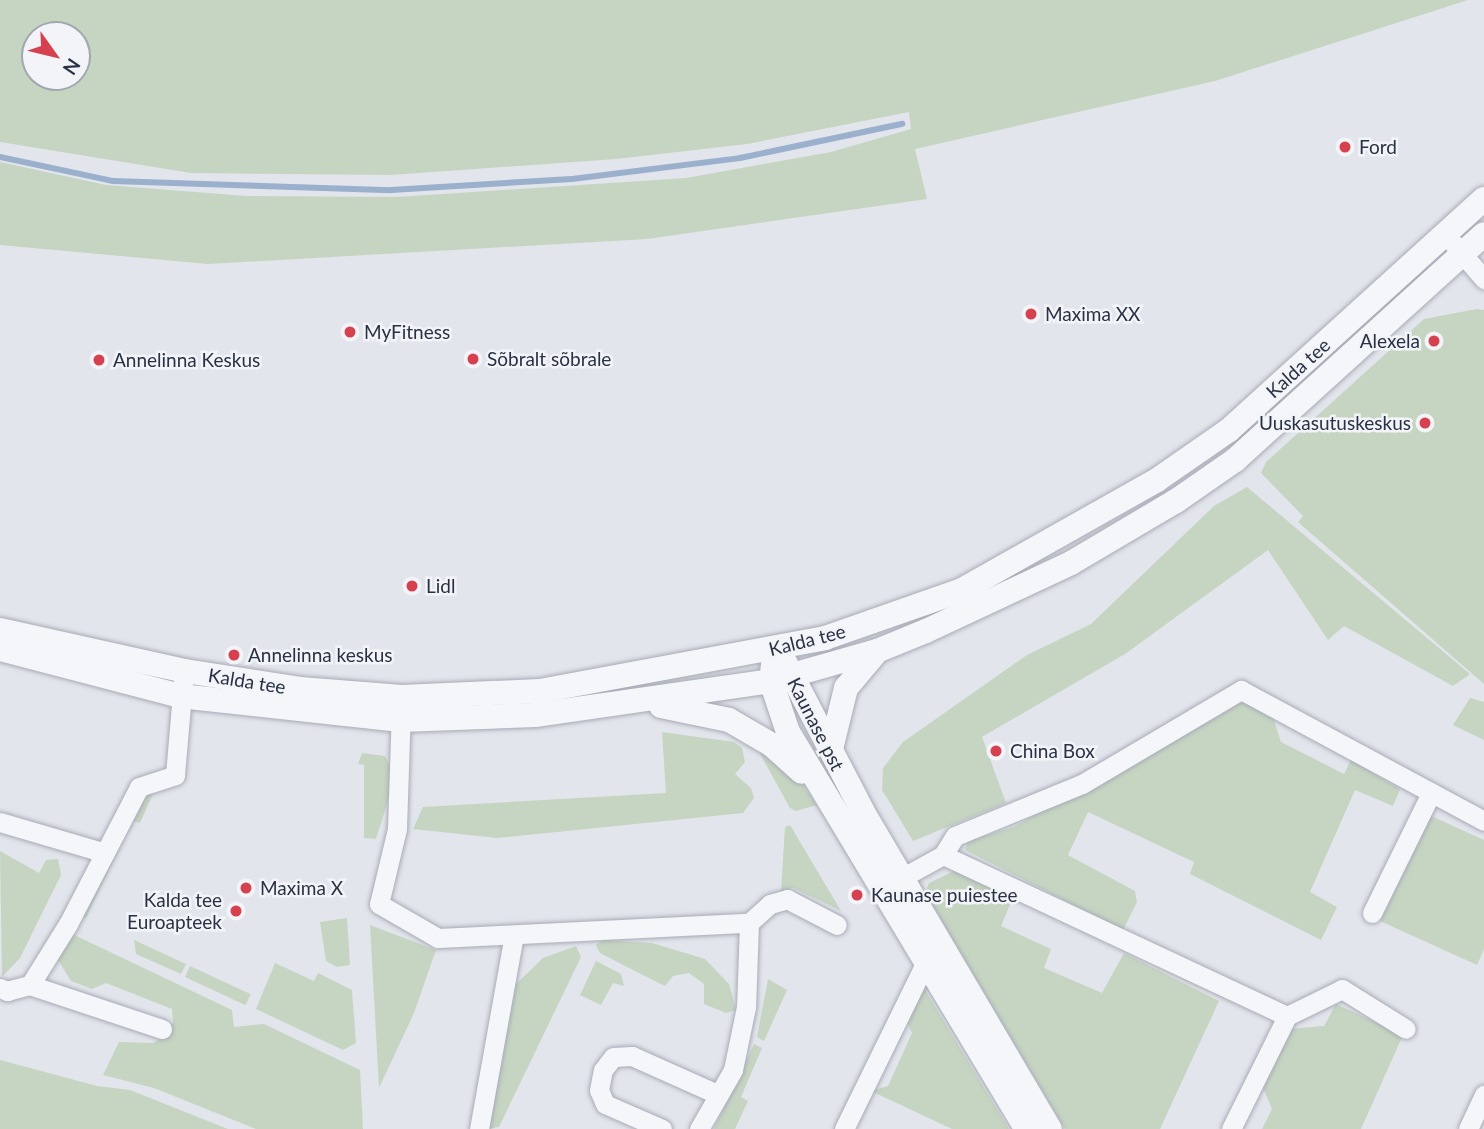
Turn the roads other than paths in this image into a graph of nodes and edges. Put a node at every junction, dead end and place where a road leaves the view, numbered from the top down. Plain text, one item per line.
1 (1484, 199) edge
2 (1443, 234) junction
3 (1484, 234) edge
4 (1464, 253) junction
5 (1484, 279) edge
6 (0, 629) edge
7 (779, 648) junction
8 (0, 649) edge
9 (877, 651) junction
10 (185, 671) junction
11 (781, 678) junction
12 (180, 696) junction
13 (639, 703) junction
14 (401, 708) junction
15 (831, 749) junction
16 (822, 791) junction
17 (1431, 793) junction
18 (841, 821) junction
19 (1484, 821) edge
20 (0, 822) edge
21 (105, 853) junction
22 (943, 855) junction
23 (905, 876) junction
24 (892, 905) junction
25 (1372, 913) dead end
26 (749, 923) junction
27 (837, 925) dead end
28 (514, 935) junction
29 (937, 957) junction
30 (30, 985) junction
31 (0, 988) edge
32 (1287, 1016) junction
33 (162, 1029) dead end
34 (1406, 1029) dead end
35 (1484, 1094) edge
36 (719, 1095) junction
37 (479, 1129) edge
38 (662, 1129) edge
39 (699, 1129) edge
40 (844, 1129) edge
41 (1027, 1129) edge
42 (1050, 1129) edge
43 (1231, 1129) edge
44 (1468, 1129) edge

1 - 2 street, Kalda tee
2 - 4 street
2 - 7 street, Kalda tee
3 - 4 street, Kalda tee
4 - 5 street
4 - 9 street, Kalda tee
6 - 10 street, Kalda tee
7 - 11 street, Kaunase pst
7 - 14 street, Kalda tee
8 - 12 street, Kalda tee
9 - 11 street, Kalda tee
9 - 15 street
10 - 12 street
10 - 14 street, Kalda tee
11 - 13 street, Kalda tee
11 - 15 street, Kaunase pst
11 - 16 street, Kaunase pst
12 - 14 street, Kalda tee
12 - 21 street
13 - 14 street, Kalda tee
13 - 16 street
14 - 28 street
15 - 23 street, Kaunase pst
16 - 18 street, Kaunase pst
17 - 19 street
17 - 22 street
17 - 25 street
18 - 23 street
18 - 24 street, Kaunase pst
20 - 21 street
21 - 30 street
22 - 23 street
22 - 32 street
23 - 24 street
23 - 29 street, Kaunase pst
24 - 29 street, Kaunase pst
26 - 27 street
26 - 28 street
26 - 36 street
28 - 37 street
29 - 40 street
29 - 41 street, Kaunase pst
29 - 42 street, Kaunase pst
30 - 31 street
30 - 33 street
32 - 34 street
32 - 43 street
35 - 44 street
36 - 38 street
36 - 39 street

